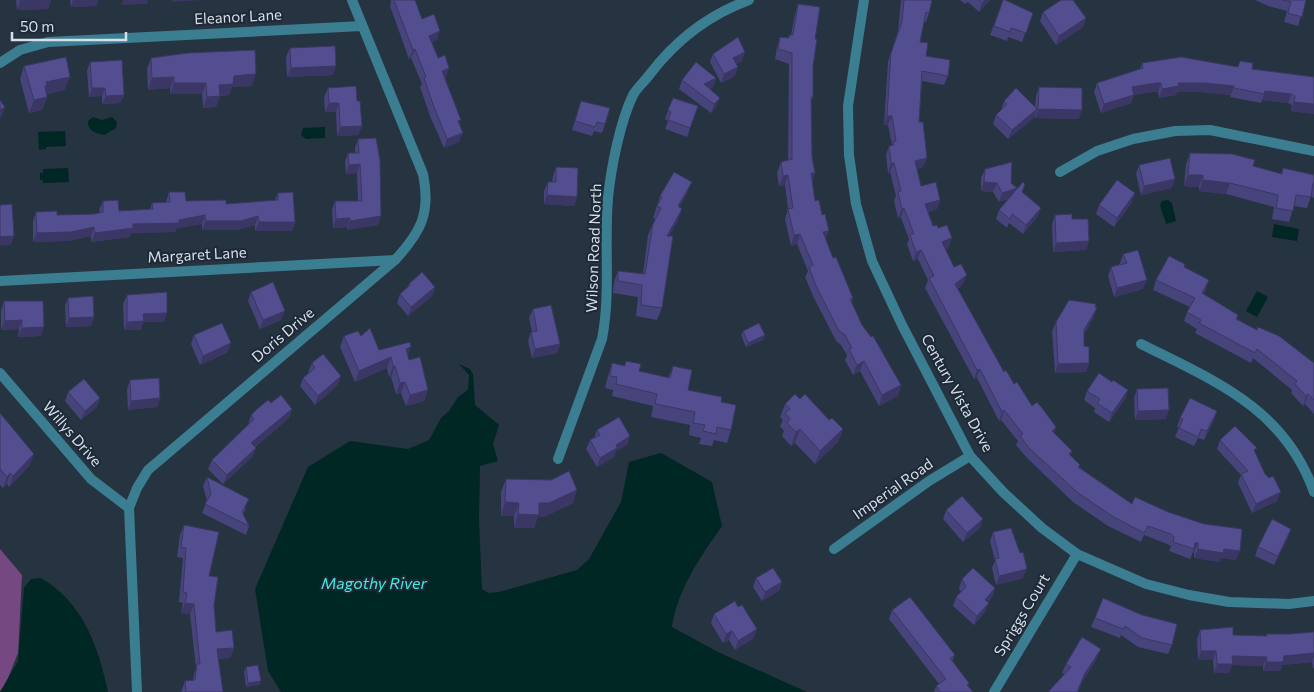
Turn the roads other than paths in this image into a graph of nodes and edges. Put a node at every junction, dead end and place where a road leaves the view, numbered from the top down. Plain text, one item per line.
1 (352, 0) edge
2 (749, 0) edge
3 (864, 0) edge
4 (362, 26) junction
5 (0, 63) edge
6 (1314, 151) edge
7 (1060, 172) dead end
8 (395, 260) junction
9 (0, 281) edge
10 (1141, 344) dead end
11 (0, 373) edge
12 (970, 456) junction
13 (558, 459) dead end
14 (1314, 492) edge
15 (129, 508) junction
16 (834, 549) dead end
17 (1077, 554) junction
18 (1314, 601) edge
19 (136, 692) edge
20 (994, 692) edge

1 - 4 street, Doris Drive
2 - 13 street, Wilson Road North
3 - 12 street, Century Vista Drive
4 - 5 street, Eleanor Lane
4 - 8 street, Doris Drive
6 - 7 street
8 - 9 street, Margaret Lane
8 - 15 street, Doris Drive
10 - 14 street
11 - 15 street, Willys Drive
12 - 16 street, Imperial Road
12 - 17 street, Century Vista Drive
15 - 19 street, Doris Drive
17 - 18 street, Century Vista Drive
17 - 20 street, Spriggs Court

